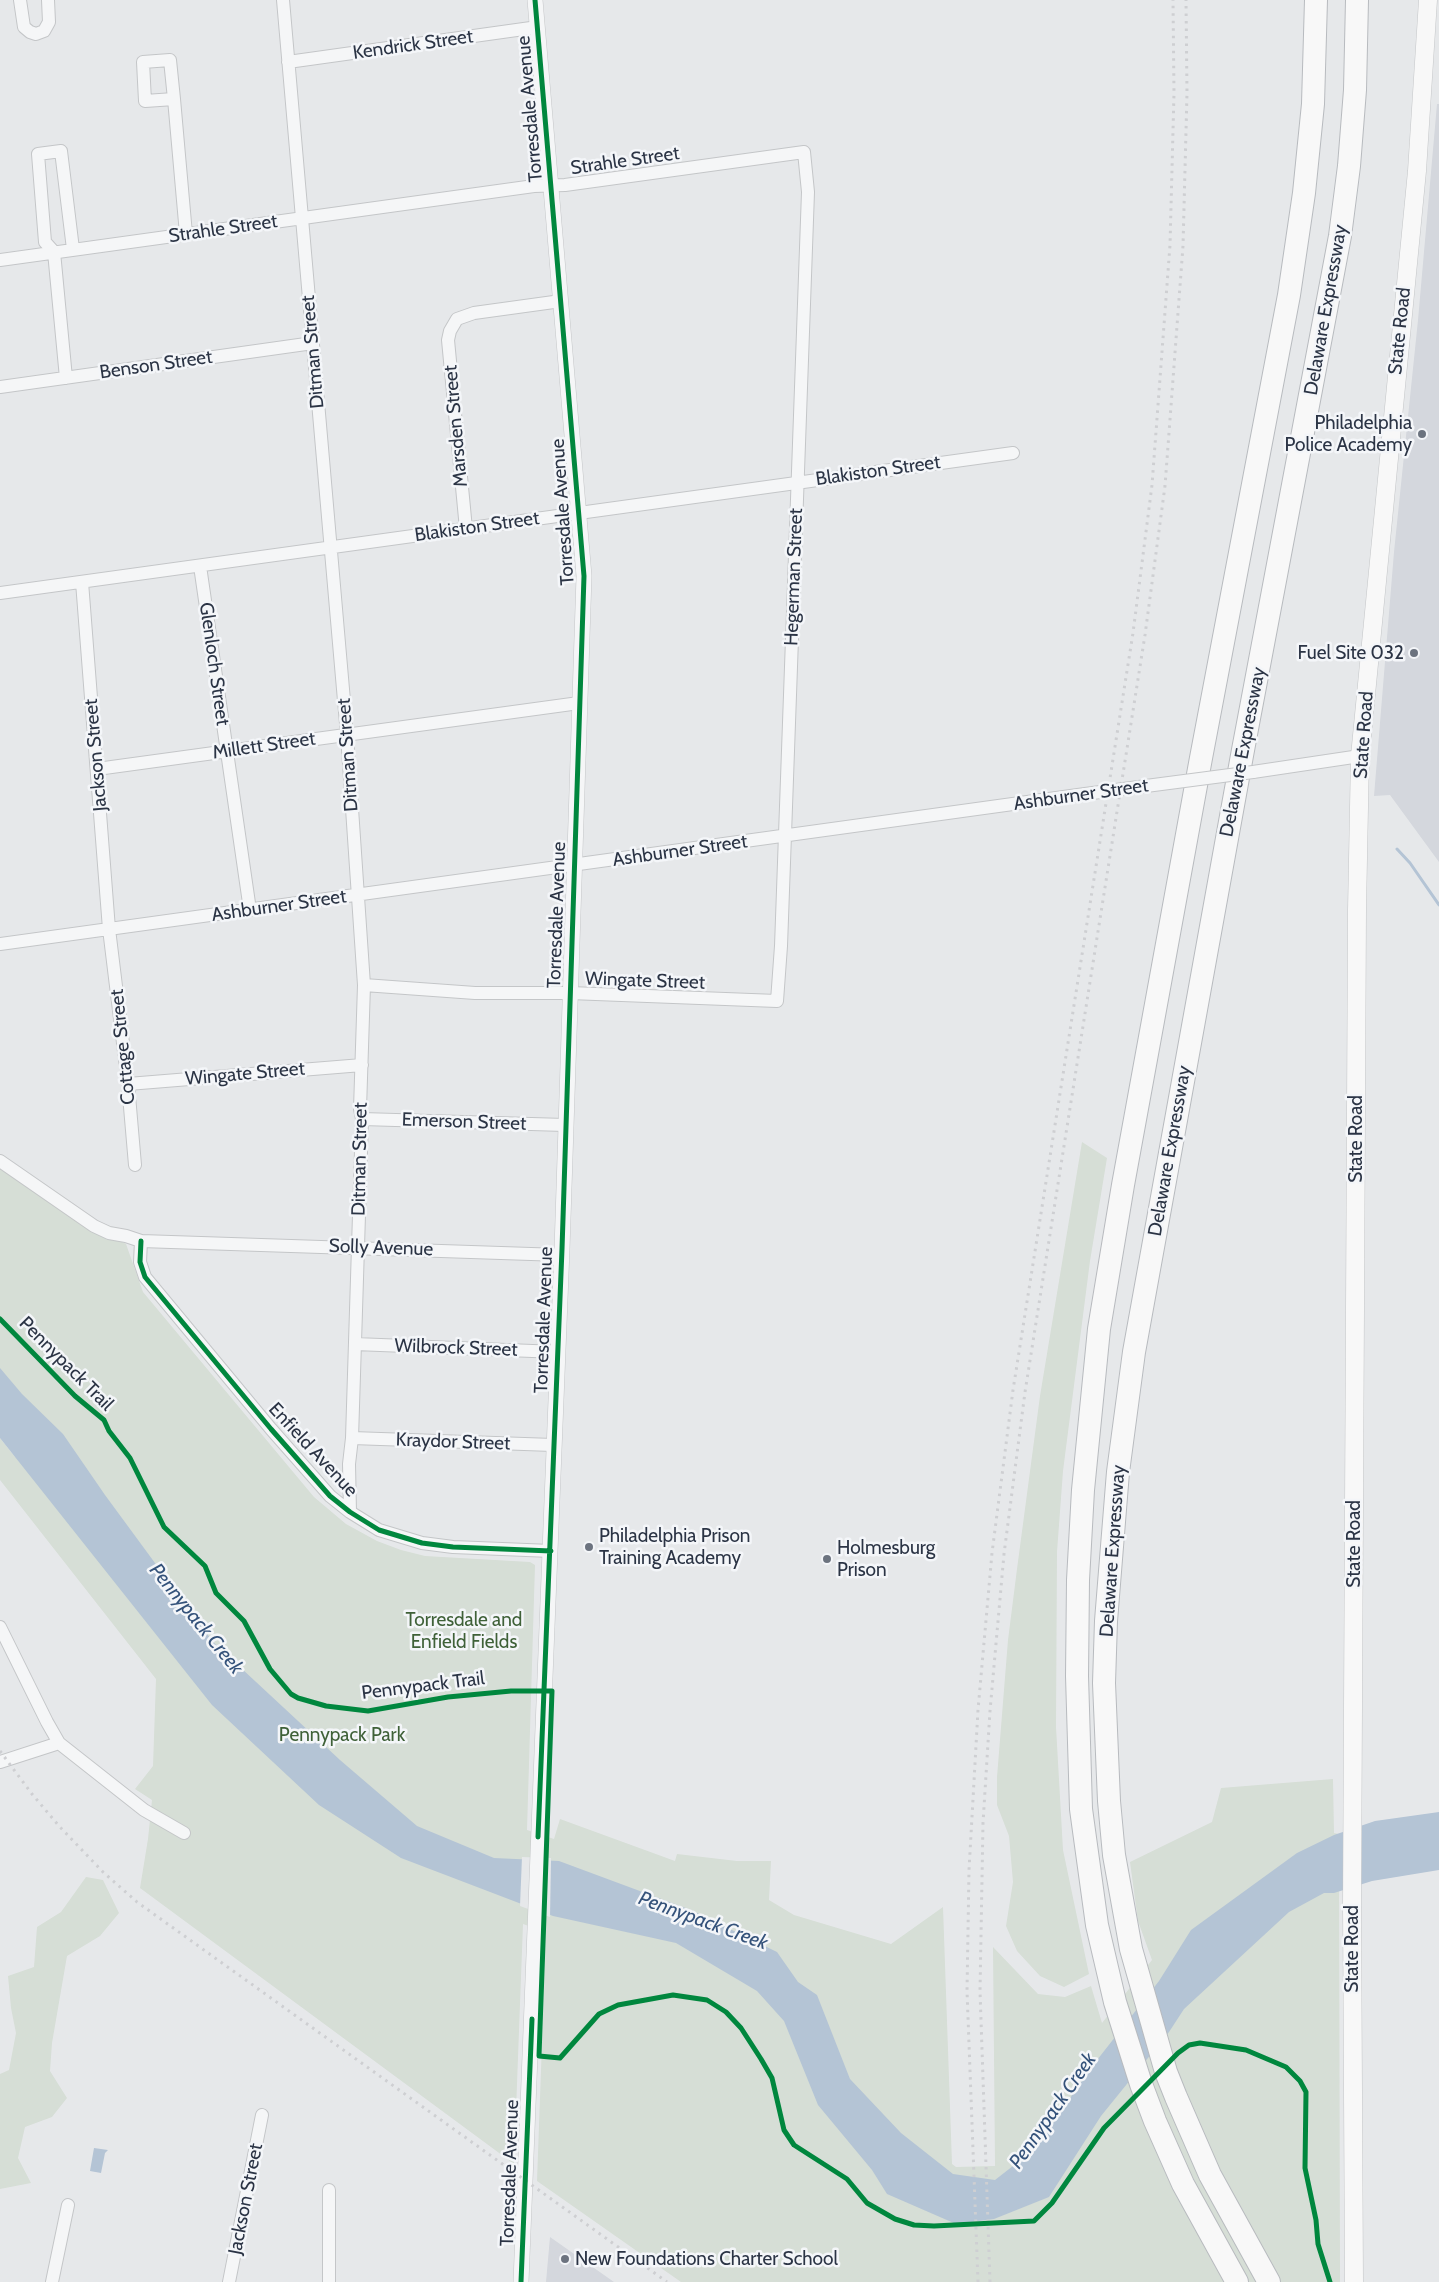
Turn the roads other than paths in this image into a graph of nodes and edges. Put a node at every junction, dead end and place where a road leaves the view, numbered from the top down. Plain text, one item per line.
1 (20, 0) edge
2 (48, 0) edge
3 (283, 0) edge
4 (535, 0) edge
5 (1316, 0) edge
6 (1357, 0) edge
7 (1428, 0) edge
8 (538, 27) junction
9 (288, 62) junction
10 (174, 99) dead end
11 (804, 152) joint
12 (551, 186) junction
13 (302, 218) junction
14 (186, 234) junction
15 (73, 249) junction
16 (54, 252) junction
17 (0, 260) edge
18 (561, 301) junction
19 (313, 343) junction
20 (66, 378) junction
21 (0, 387) edge
22 (1013, 453) dead end
23 (798, 482) junction
24 (579, 512) junction
25 (466, 529) junction
26 (330, 548) junction
27 (200, 566) junction
28 (82, 582) junction
29 (0, 593) edge
30 (579, 703) junction
31 (347, 735) junction
32 (226, 752) junction
33 (1360, 756) junction
34 (97, 769) junction
35 (785, 837) junction
36 (574, 866) junction
37 (357, 896) junction
38 (250, 910) junction
39 (109, 929) junction
40 (0, 944) edge
41 (364, 986) junction
42 (570, 993) junction
43 (776, 1001) joint
44 (362, 1065) junction
45 (128, 1084) junction
46 (362, 1119) junction
47 (565, 1125) junction
48 (0, 1161) edge
49 (135, 1165) dead end
50 (141, 1241) junction
51 (358, 1248) junction
52 (561, 1255) junction
53 (355, 1344) junction
54 (558, 1352) junction
55 (352, 1438) junction
56 (554, 1445) junction
57 (350, 1512) junction
58 (550, 1551) junction
59 (0, 1627) edge
60 (59, 1742) junction
61 (0, 1762) edge
62 (184, 1832) dead end
63 (262, 2115) dead end
64 (329, 2190) dead end
65 (68, 2205) dead end
66 (52, 2282) edge
67 (229, 2282) edge
68 (330, 2282) edge
69 (521, 2282) edge
70 (1237, 2282) edge
71 (1269, 2282) edge
72 (1354, 2282) edge

1 - 2 street
3 - 9 street, Ditman Street
4 - 8 street, Torresdale Avenue
5 - 70 highway, Delaware Expressway
6 - 71 highway, Delaware Expressway
7 - 33 main road, State Road
8 - 9 street, Kendrick Street
8 - 12 street, Torresdale Avenue
9 - 13 street, Ditman Street
10 - 14 street
11 - 12 street, Strahle Street
11 - 23 street, Hegerman Street
12 - 13 street, Strahle Street
12 - 18 street, Torresdale Avenue
13 - 14 street, Strahle Street
13 - 19 street, Ditman Street
14 - 15 street, Strahle Street
15 - 16 street, Strahle Street
15 - 16 street
16 - 17 street, Strahle Street
16 - 20 street
18 - 24 street, Torresdale Avenue
18 - 25 street, Marsden Street
19 - 20 street, Benson Street
19 - 26 street, Ditman Street
20 - 21 street, Benson Street
22 - 23 street, Blakiston Street
23 - 24 street, Blakiston Street
23 - 35 street, Hegerman Street
24 - 25 street, Blakiston Street
24 - 30 street, Torresdale Avenue
25 - 26 street, Blakiston Street
26 - 27 street, Blakiston Street
26 - 31 street, Ditman Street
27 - 28 street, Blakiston Street
27 - 32 street, Glenloch Street
28 - 29 street, Blakiston Street
28 - 34 street, Jackson Street
30 - 31 street, Millett Street
30 - 36 street, Torresdale Avenue
31 - 32 street, Millett Street
31 - 37 street, Ditman Street
32 - 34 street, Millett Street
32 - 38 street, Glenloch Street
33 - 35 street, Ashburner Street, bridge
33 - 72 main road, State Road
34 - 39 street, Jackson Street
35 - 36 street, Ashburner Street
35 - 43 street, Hegerman Street
36 - 37 street, Ashburner Street
36 - 42 street, Torresdale Avenue
37 - 38 street, Ashburner Street
37 - 41 street, Ditman Street
38 - 39 street, Ashburner Street
39 - 40 street, Ashburner Street
39 - 45 street, Cottage Street
41 - 42 street, Wingate Street
41 - 44 street, Ditman Street
42 - 43 street, Wingate Street
42 - 47 street, Torresdale Avenue
44 - 45 street, Wingate Street
44 - 46 street, Ditman Street
45 - 49 street, Cottage Street
46 - 47 street, Emerson Street
46 - 51 street, Ditman Street
47 - 52 street, Torresdale Avenue
48 - 50 street
50 - 51 street, Solly Avenue
50 - 57 street, Enfield Avenue
51 - 52 street, Solly Avenue
51 - 53 street, Ditman Street
52 - 54 street, Torresdale Avenue
53 - 54 street, Wilbrock Street
53 - 55 street, Ditman Street
54 - 56 street, Torresdale Avenue
55 - 56 street, Kraydor Street
55 - 57 street, Ditman Street
56 - 58 street, Torresdale Avenue
57 - 58 street, Enfield Avenue
58 - 69 street, Torresdale Avenue
59 - 60 street
60 - 61 street
60 - 62 street
63 - 67 street, Jackson Street
64 - 68 street
65 - 66 street

